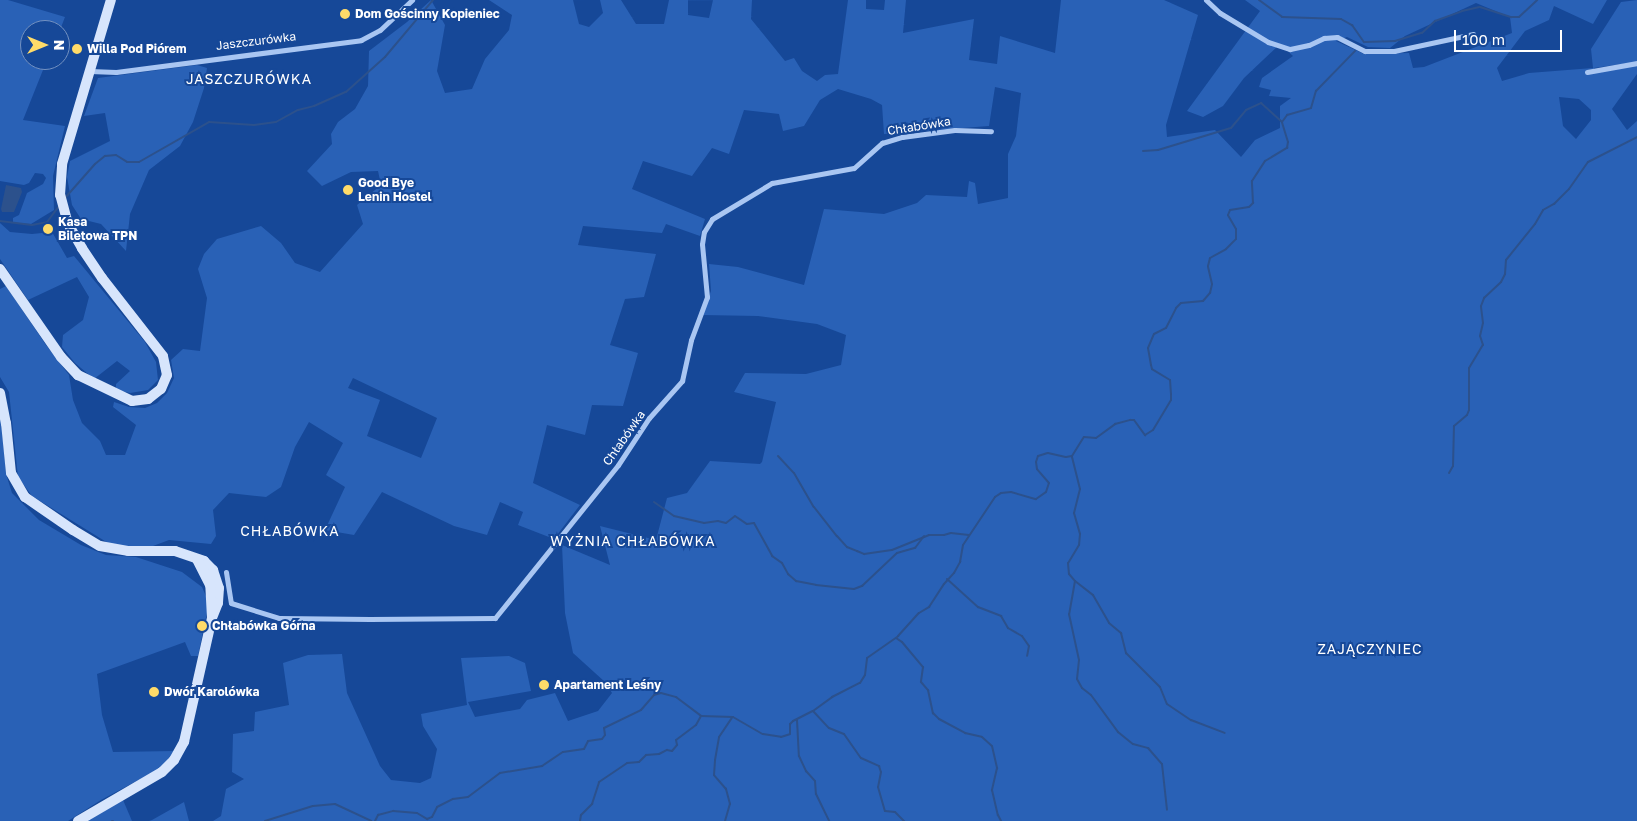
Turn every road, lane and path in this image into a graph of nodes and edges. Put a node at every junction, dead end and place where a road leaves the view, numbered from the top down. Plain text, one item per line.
1 (111, 0) edge
2 (412, 0) edge
3 (1206, 0) edge
4 (1473, 34) dead end
5 (1637, 63) edge
6 (89, 71) junction
7 (1587, 72) dead end
8 (991, 131) dead end
9 (0, 270) edge
10 (0, 392) edge
11 (226, 572) dead end
12 (78, 821) edge

1 - 6 street
2 - 6 street, Jaszczurówka
3 - 4 street
5 - 7 street
6 - 9 street
8 - 11 street, Chłabówka
10 - 12 street

